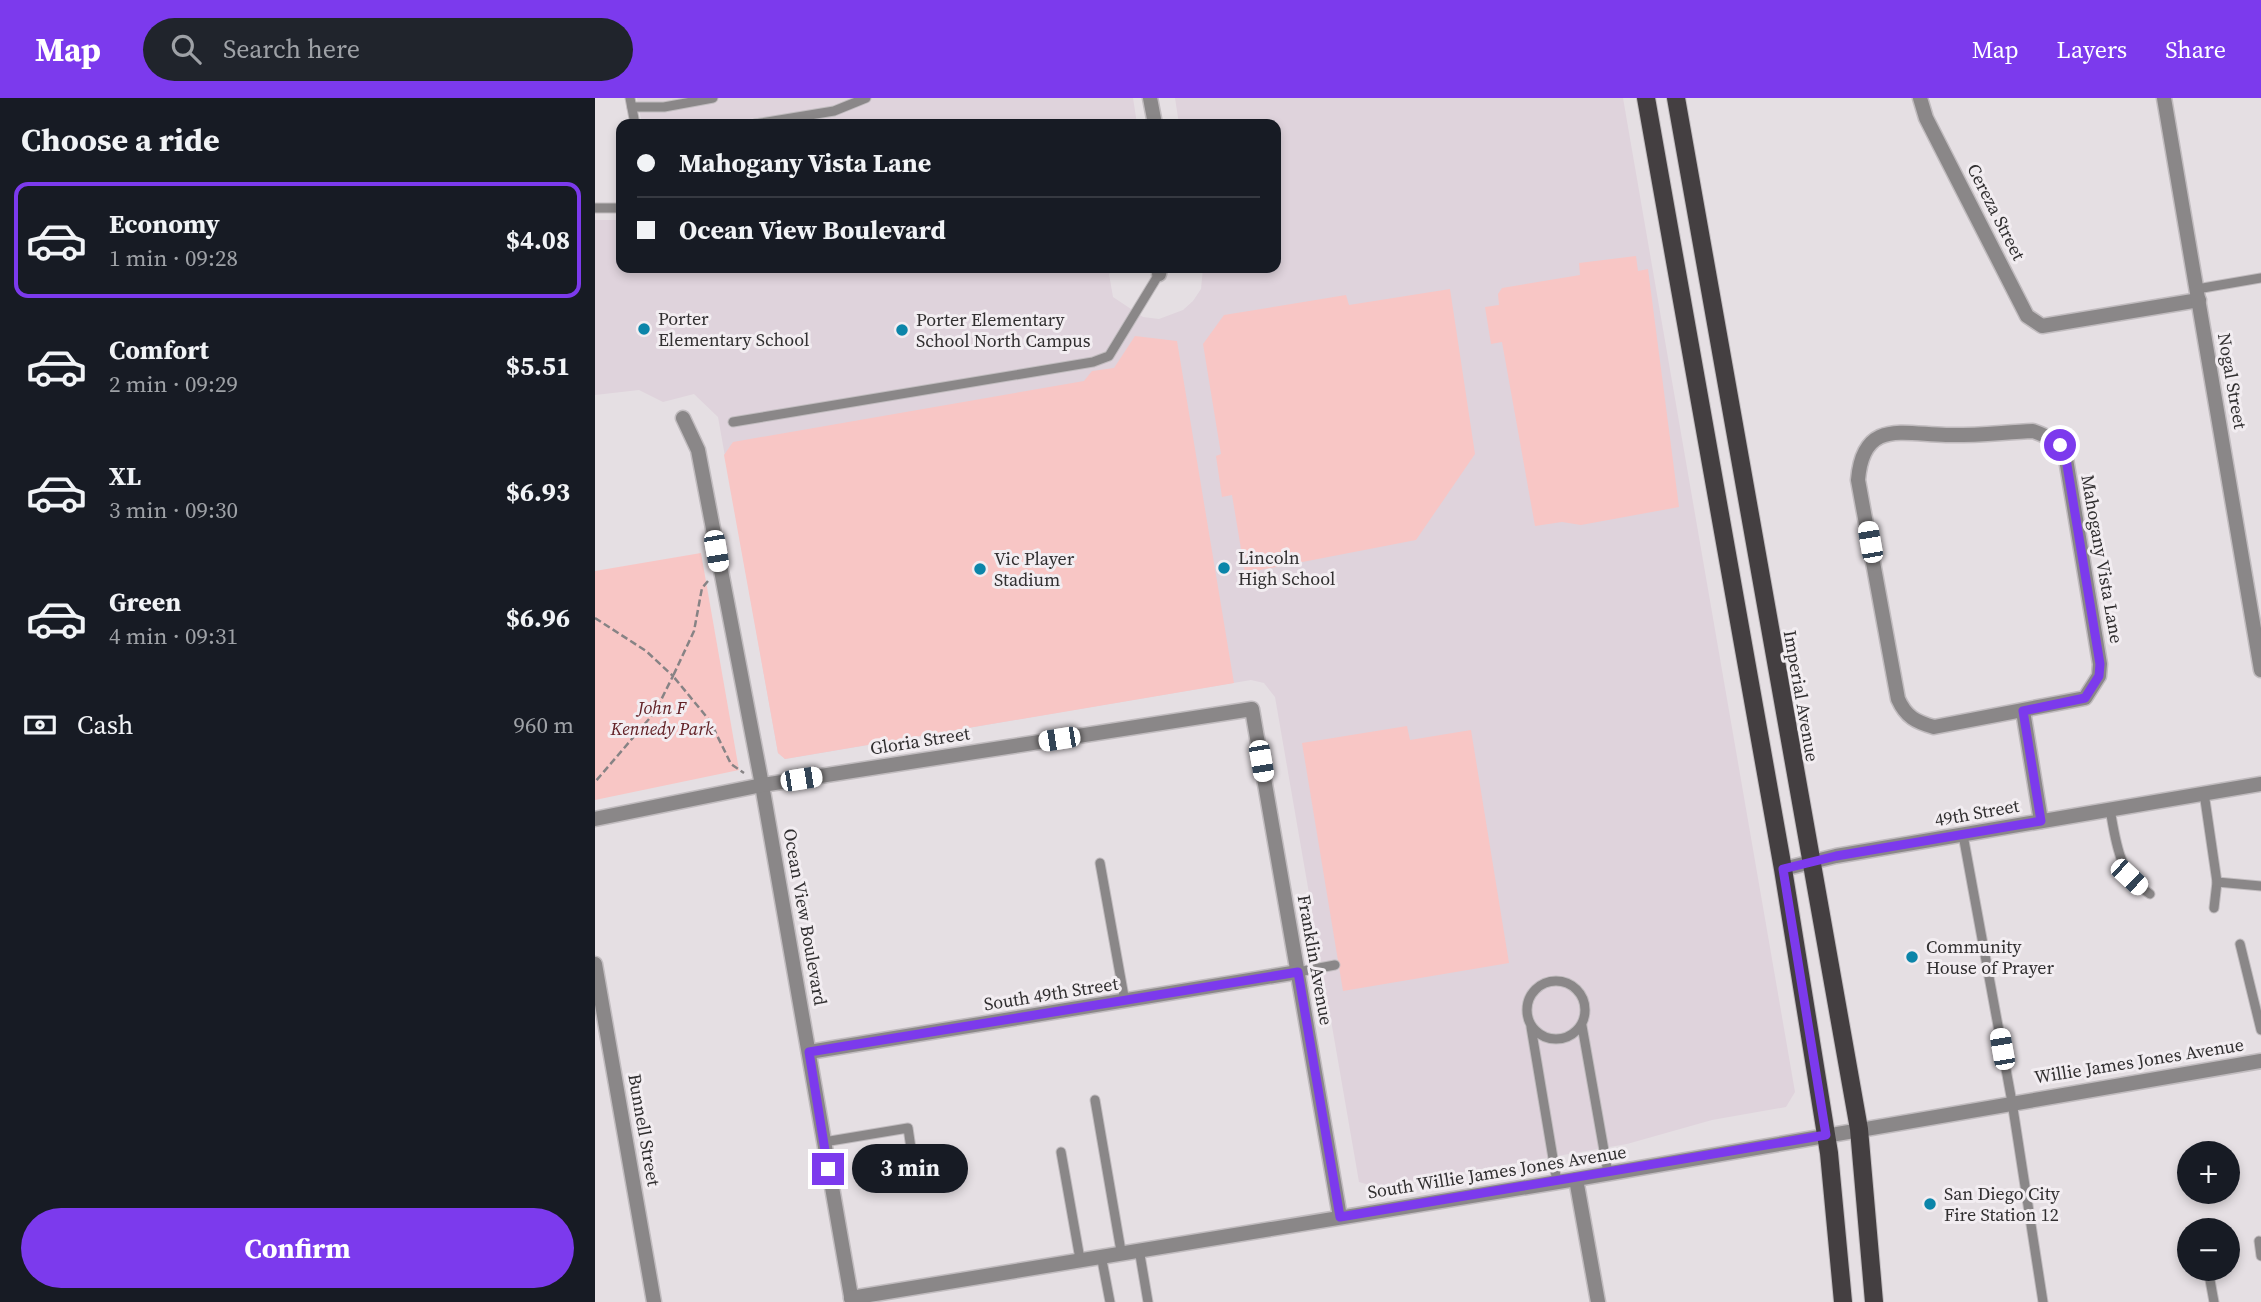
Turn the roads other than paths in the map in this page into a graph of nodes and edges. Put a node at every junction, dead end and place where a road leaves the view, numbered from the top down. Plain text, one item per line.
1 (713, 98) edge
2 (866, 98) edge
3 (1150, 98) edge
4 (1646, 98) edge
5 (1676, 98) edge
6 (1920, 98) edge
7 (2164, 98) edge
8 (847, 101) edge
9 (631, 102) edge
10 (785, 119) edge
11 (1151, 119) edge
12 (595, 208) edge
13 (616, 208) edge
14 (1158, 273) edge
15 (2261, 278) edge
16 (2198, 295) junction
17 (683, 418) dead end
18 (733, 422) dead end
19 (2261, 670) edge
20 (1251, 709) joint
21 (2023, 711) junction
22 (2261, 783) edge
23 (762, 785) junction
24 (2204, 793) junction
25 (2110, 809) junction
26 (595, 819) edge
27 (2041, 821) junction
28 (1963, 835) junction
29 (1100, 863) dead end
30 (1809, 863) junction
31 (1783, 869) junction
32 (2217, 882) junction
33 (2261, 886) edge
34 (2150, 894) dead end
35 (2214, 908) dead end
36 (2240, 944) dead end
37 (595, 964) edge
38 (1335, 965) dead end
39 (1298, 972) junction
40 (1125, 1002) junction
41 (1530, 1025) junction
42 (1582, 1026) junction
43 (2261, 1030) edge
44 (809, 1052) junction
45 (2261, 1060) edge
46 (1095, 1100) dead end
47 (2012, 1102) junction
48 (1859, 1129) junction
49 (1826, 1135) junction
50 (824, 1142) junction
51 (1061, 1152) dead end
52 (1608, 1173) junction
53 (915, 1175) dead end
54 (1576, 1179) junction
55 (1557, 1182) junction
56 (1340, 1217) junction
57 (2259, 1241) dead end
58 (1139, 1248) junction
59 (1121, 1251) junction
60 (1101, 1255) junction
61 (2261, 1256) edge
62 (1080, 1259) junction
63 (2210, 1281) edge
64 (852, 1300) edge
65 (654, 1302) edge
66 (1110, 1302) edge
67 (1148, 1302) edge
68 (1598, 1302) edge
69 (1843, 1302) edge
70 (1874, 1302) edge
71 (2043, 1302) edge
72 (2214, 1302) edge

1 - 9 lane
2 - 8 lane
3 - 11 street
4 - 31 main road
5 - 30 main road, Imperial Avenue
6 - 16 street, Cereza Street
7 - 16 street, Nogal Street
8 - 10 lane
12 - 13 lane
14 - 18 lane
15 - 16 lane
16 - 19 street, Nogal Street
17 - 23 street, Ocean View Boulevard
20 - 23 street, Gloria Street
20 - 39 street, Franklin Avenue
21 - 21 street, Mahogany Vista Lane
21 - 27 street
22 - 24 street, 49th Street
23 - 26 street, Gloria Street
23 - 44 street, Ocean View Boulevard
24 - 25 street, 49th Street
24 - 32 lane
25 - 27 street, 49th Street
25 - 34 lane
27 - 28 street, 49th Street
28 - 30 street, 49th Street
28 - 47 lane
29 - 40 lane
30 - 31 street, 49th Street
30 - 48 main road, Imperial Avenue
31 - 49 main road
32 - 33 lane
32 - 35 lane
36 - 43 lane
37 - 65 street, Bunnell Street
38 - 39 lane
39 - 40 street, South 49th Street
39 - 56 street, Franklin Avenue
40 - 44 street, South 49th Street
41 - 42 lane
41 - 42 lane
41 - 55 lane
42 - 52 lane
44 - 50 street, Ocean View Boulevard
45 - 47 street, Willie James Jones Avenue
46 - 59 lane
47 - 48 street, Willie James Jones Avenue
47 - 71 lane
48 - 49 street, South Willie James Jones Avenue
48 - 70 main road, Imperial Avenue
49 - 52 street, South Willie James Jones Avenue
49 - 69 main road
50 - 53 lane
50 - 64 street, Ocean View Boulevard
51 - 62 lane
52 - 54 street, South Willie James Jones Avenue
54 - 55 street, South Willie James Jones Avenue
54 - 68 street
55 - 56 street, South Willie James Jones Avenue
56 - 58 street, South Willie James Jones Avenue
57 - 61 lane
58 - 59 street, South Willie James Jones Avenue
58 - 67 lane
59 - 60 street, South Willie James Jones Avenue
60 - 62 street, South Willie James Jones Avenue
60 - 66 lane
62 - 64 street, South Willie James Jones Avenue
63 - 72 lane

